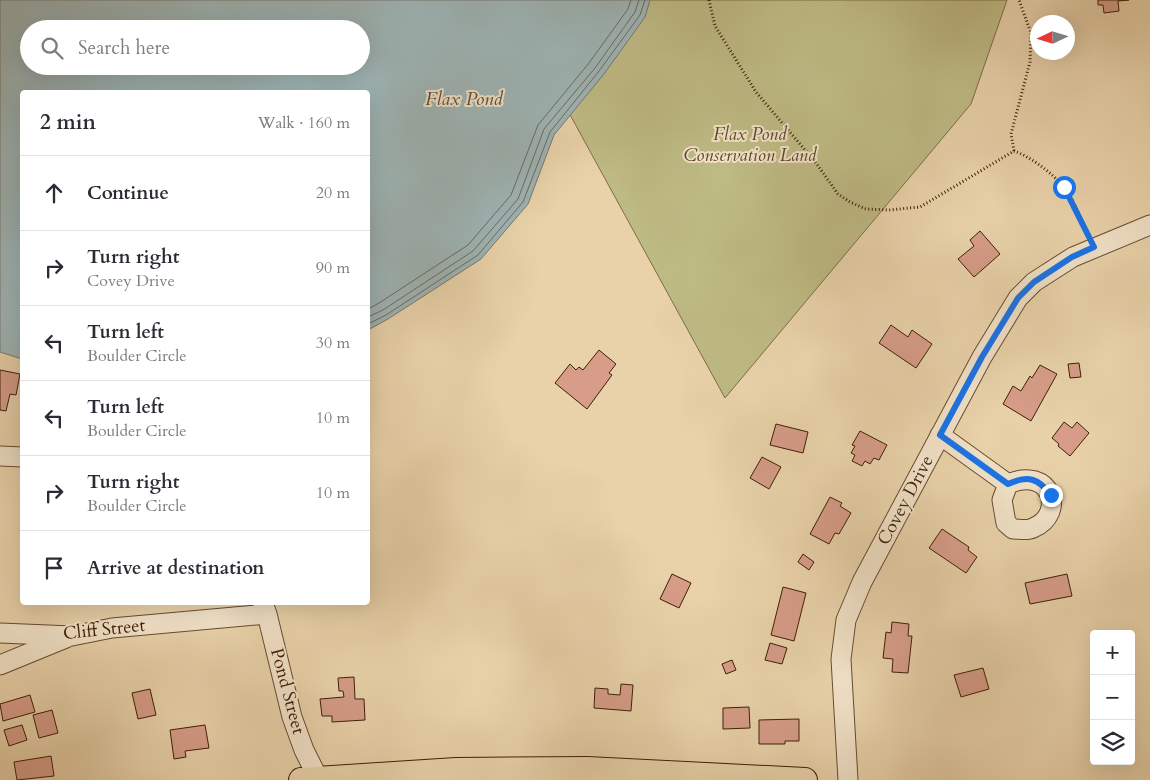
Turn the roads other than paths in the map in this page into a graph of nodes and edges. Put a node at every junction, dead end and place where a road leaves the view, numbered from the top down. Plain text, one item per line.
1 (1150, 225) edge
2 (940, 435) junction
3 (0, 456) edge
4 (20, 457) edge
5 (1008, 484) dead end
6 (265, 608) edge
7 (0, 634) edge
8 (72, 636) junction
9 (0, 665) edge
10 (309, 779) edge
11 (806, 780) edge
12 (848, 780) edge

1 - 2 street, Covey Drive
2 - 5 street
2 - 12 street, Covey Drive
3 - 4 street
6 - 8 street, Cliff Street
6 - 10 street, Pond Street
7 - 8 street, Cliff Street
8 - 9 street
10 - 11 main road

